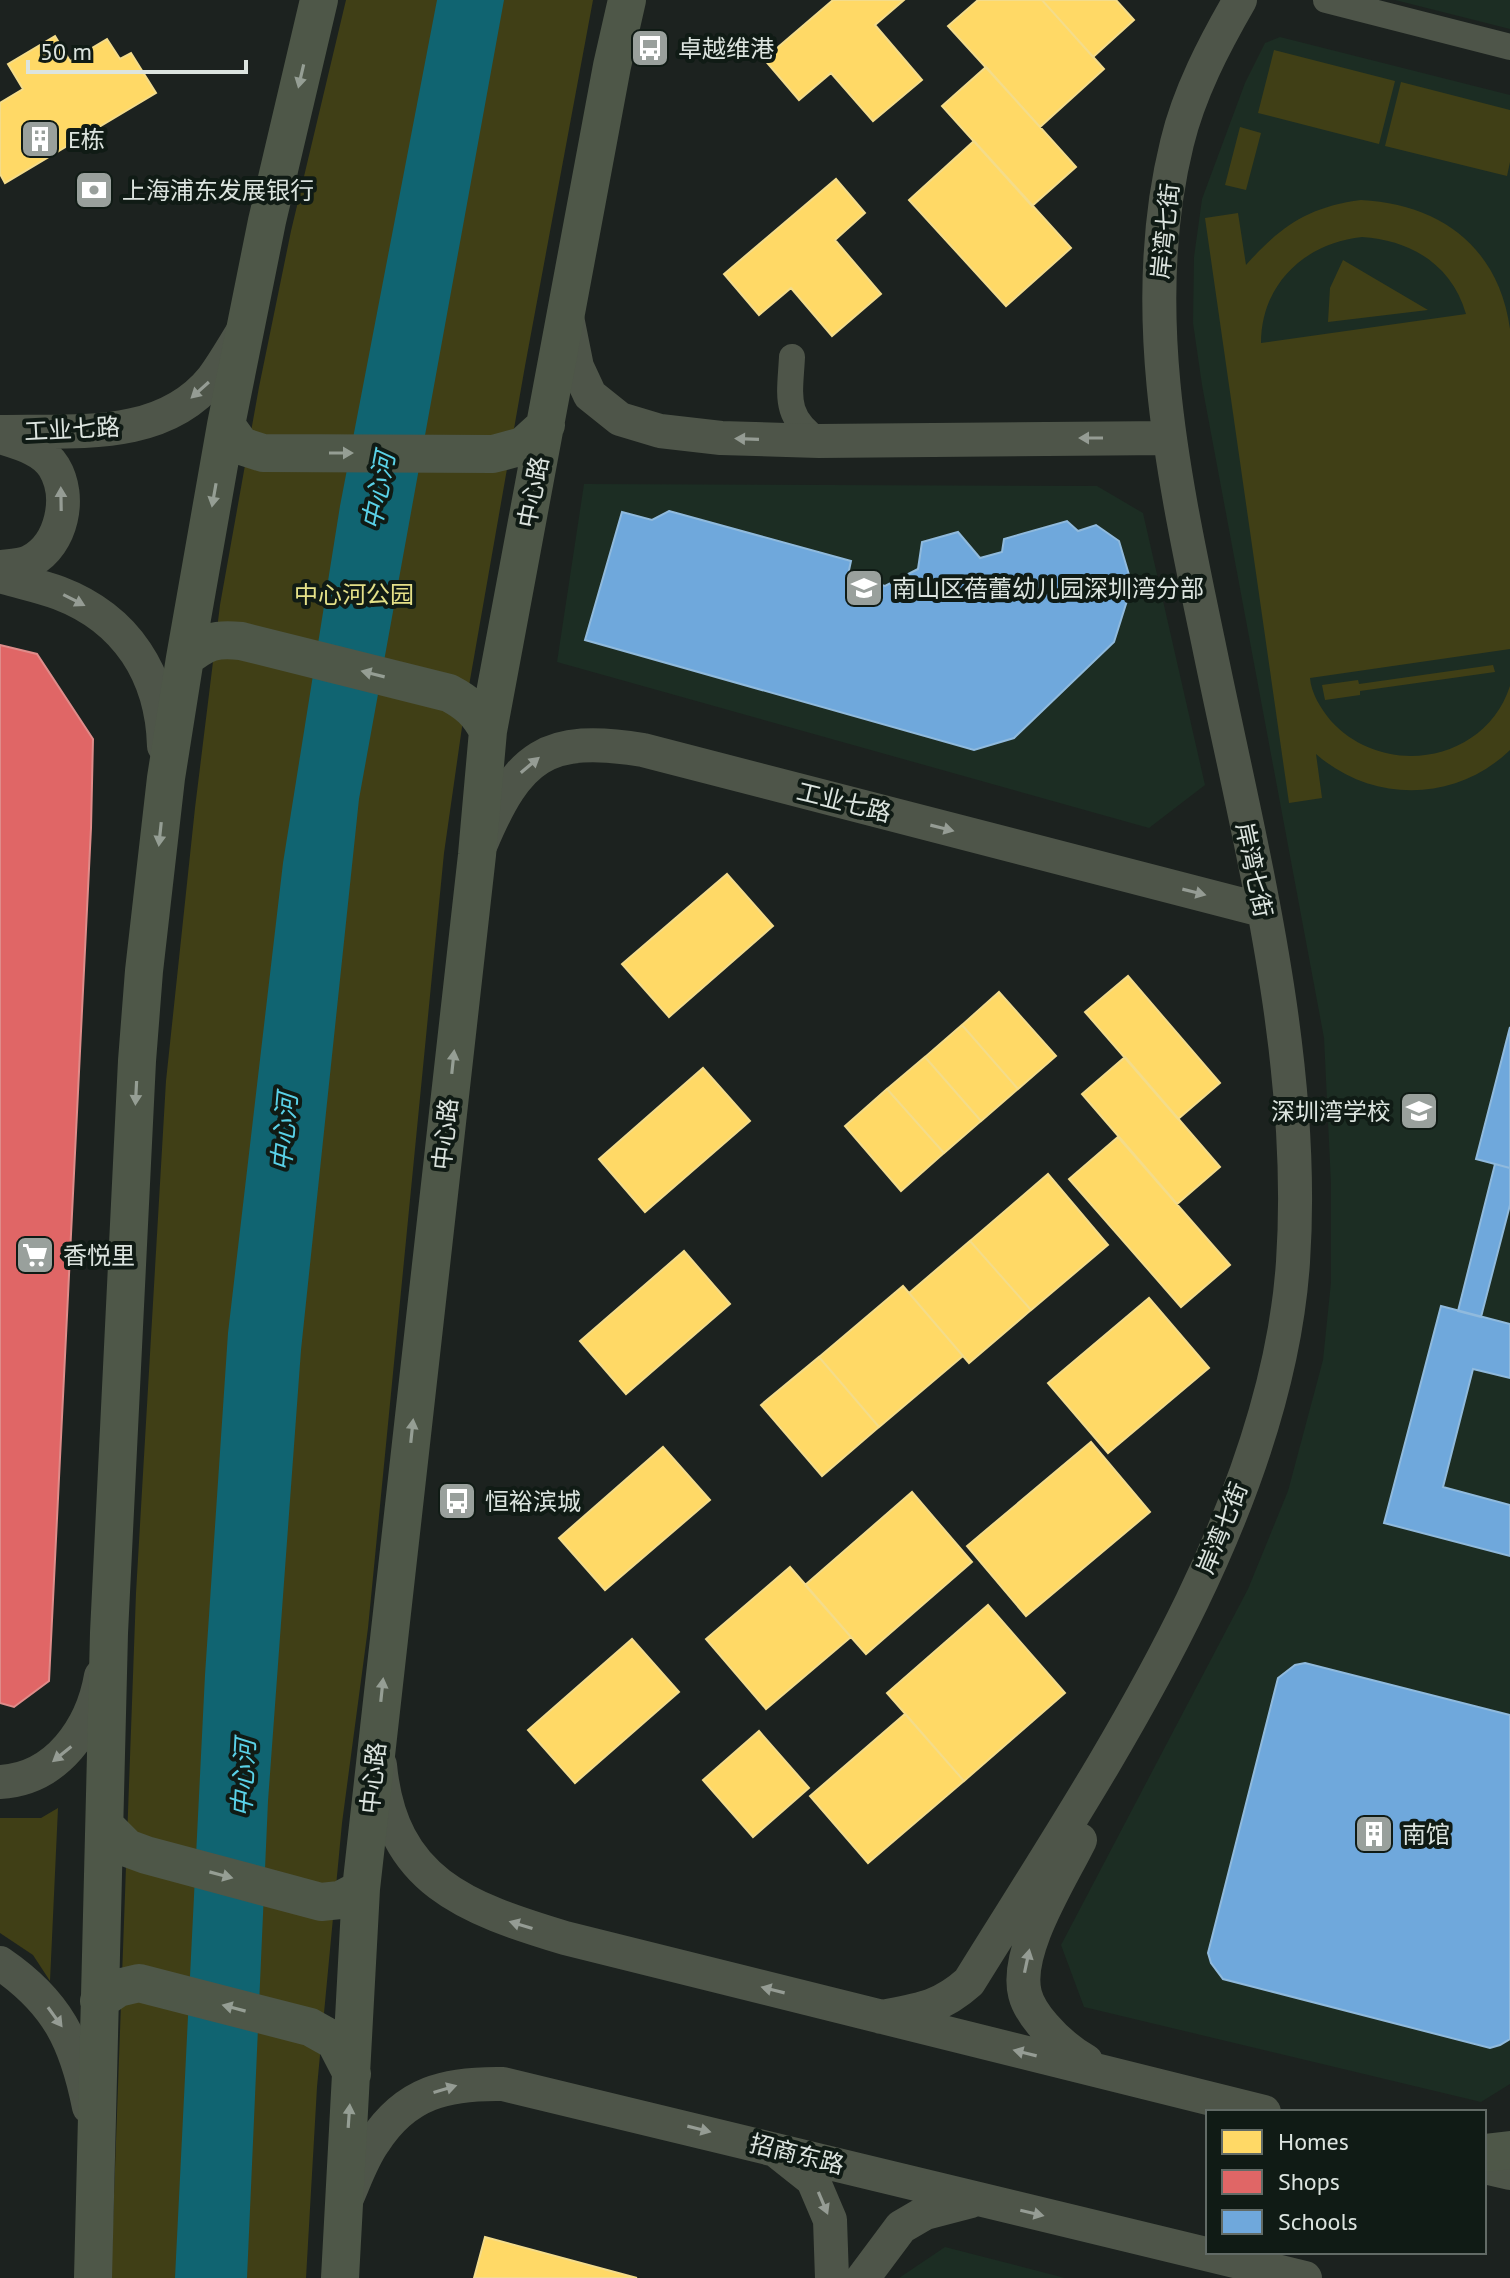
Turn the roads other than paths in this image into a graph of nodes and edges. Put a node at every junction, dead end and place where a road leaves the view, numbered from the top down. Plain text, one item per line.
1 (319, 0) edge
2 (627, 0) edge
3 (1240, 0) edge
4 (1326, 0) edge
5 (1510, 47) edge
6 (566, 316) junction
7 (246, 328) junction
8 (792, 357) dead end
9 (226, 425) junction
10 (546, 425) junction
11 (0, 435) edge
12 (1169, 438) junction
13 (819, 441) junction
14 (0, 567) edge
15 (0, 576) edge
16 (185, 658) junction
17 (488, 731) junction
18 (166, 778) junction
19 (477, 855) junction
20 (1262, 910) junction
21 (109, 1633) junction
22 (1126, 1728) junction
23 (377, 1737) junction
24 (0, 1782) edge
25 (105, 1826) junction
26 (361, 1889) junction
27 (0, 1963) edge
28 (99, 2001) junction
29 (881, 2017) junction
30 (352, 2074) junction
31 (1119, 2076) junction
32 (1256, 2110) edge
33 (1206, 2122) edge
34 (96, 2141) junction
35 (773, 2147) junction
36 (1510, 2150) edge
37 (1486, 2153) edge
38 (1486, 2167) edge
39 (1510, 2173) edge
40 (976, 2200) junction
41 (343, 2206) junction
42 (1206, 2254) edge
43 (1206, 2254) edge
44 (1294, 2254) edge
45 (1249, 2264) junction
46 (93, 2278) edge
47 (340, 2278) edge
48 (832, 2278) edge
49 (863, 2278) edge
50 (1305, 2278) edge

1 -> 7 main road
2 - 6 main road, 中心路
3 - 12 street, 岸湾七街
4 - 5 street
6 - 10 main road, 中心路
13 -> 6 street
7 - 9 main road
7 -> 11 street, 工业七路
8 - 13 street
9 -> 10 main road
9 -> 16 main road
10 - 17 main road, 中心路
14 -> 11 street
12 -> 13 street
12 - 20 street, 岸湾七街
15 -> 18 street
17 -> 16 main road
16 - 18 main road
17 - 19 main road, 中心路
18 -> 21 main road
19 -> 20 street, 工业七路
23 -> 19 main road, 中心路
20 - 22 street, 岸湾七街
21 -> 24 street
21 - 25 main road
22 - 29 street
31 -> 22 street
23 - 26 main road, 中心路
29 -> 23 street
25 -> 26 main road
25 - 28 main road
26 - 30 main road, 中心路
27 -> 34 street
30 -> 28 main road
28 - 34 main road
31 -> 29 street
41 -> 30 main road, 中心路
31 - 32 street
31 - 33 street
34 - 46 main road
35 - 40 street, 招商东路
41 -> 35 street, 招商东路
35 -> 48 street
36 - 37 main road
38 - 39 street
40 -> 42 street, 招商东路
40 - 49 street
41 - 47 main road, 中心路
43 -> 45 street, 招商东路
44 - 45 street
45 - 50 street, 招商东路

